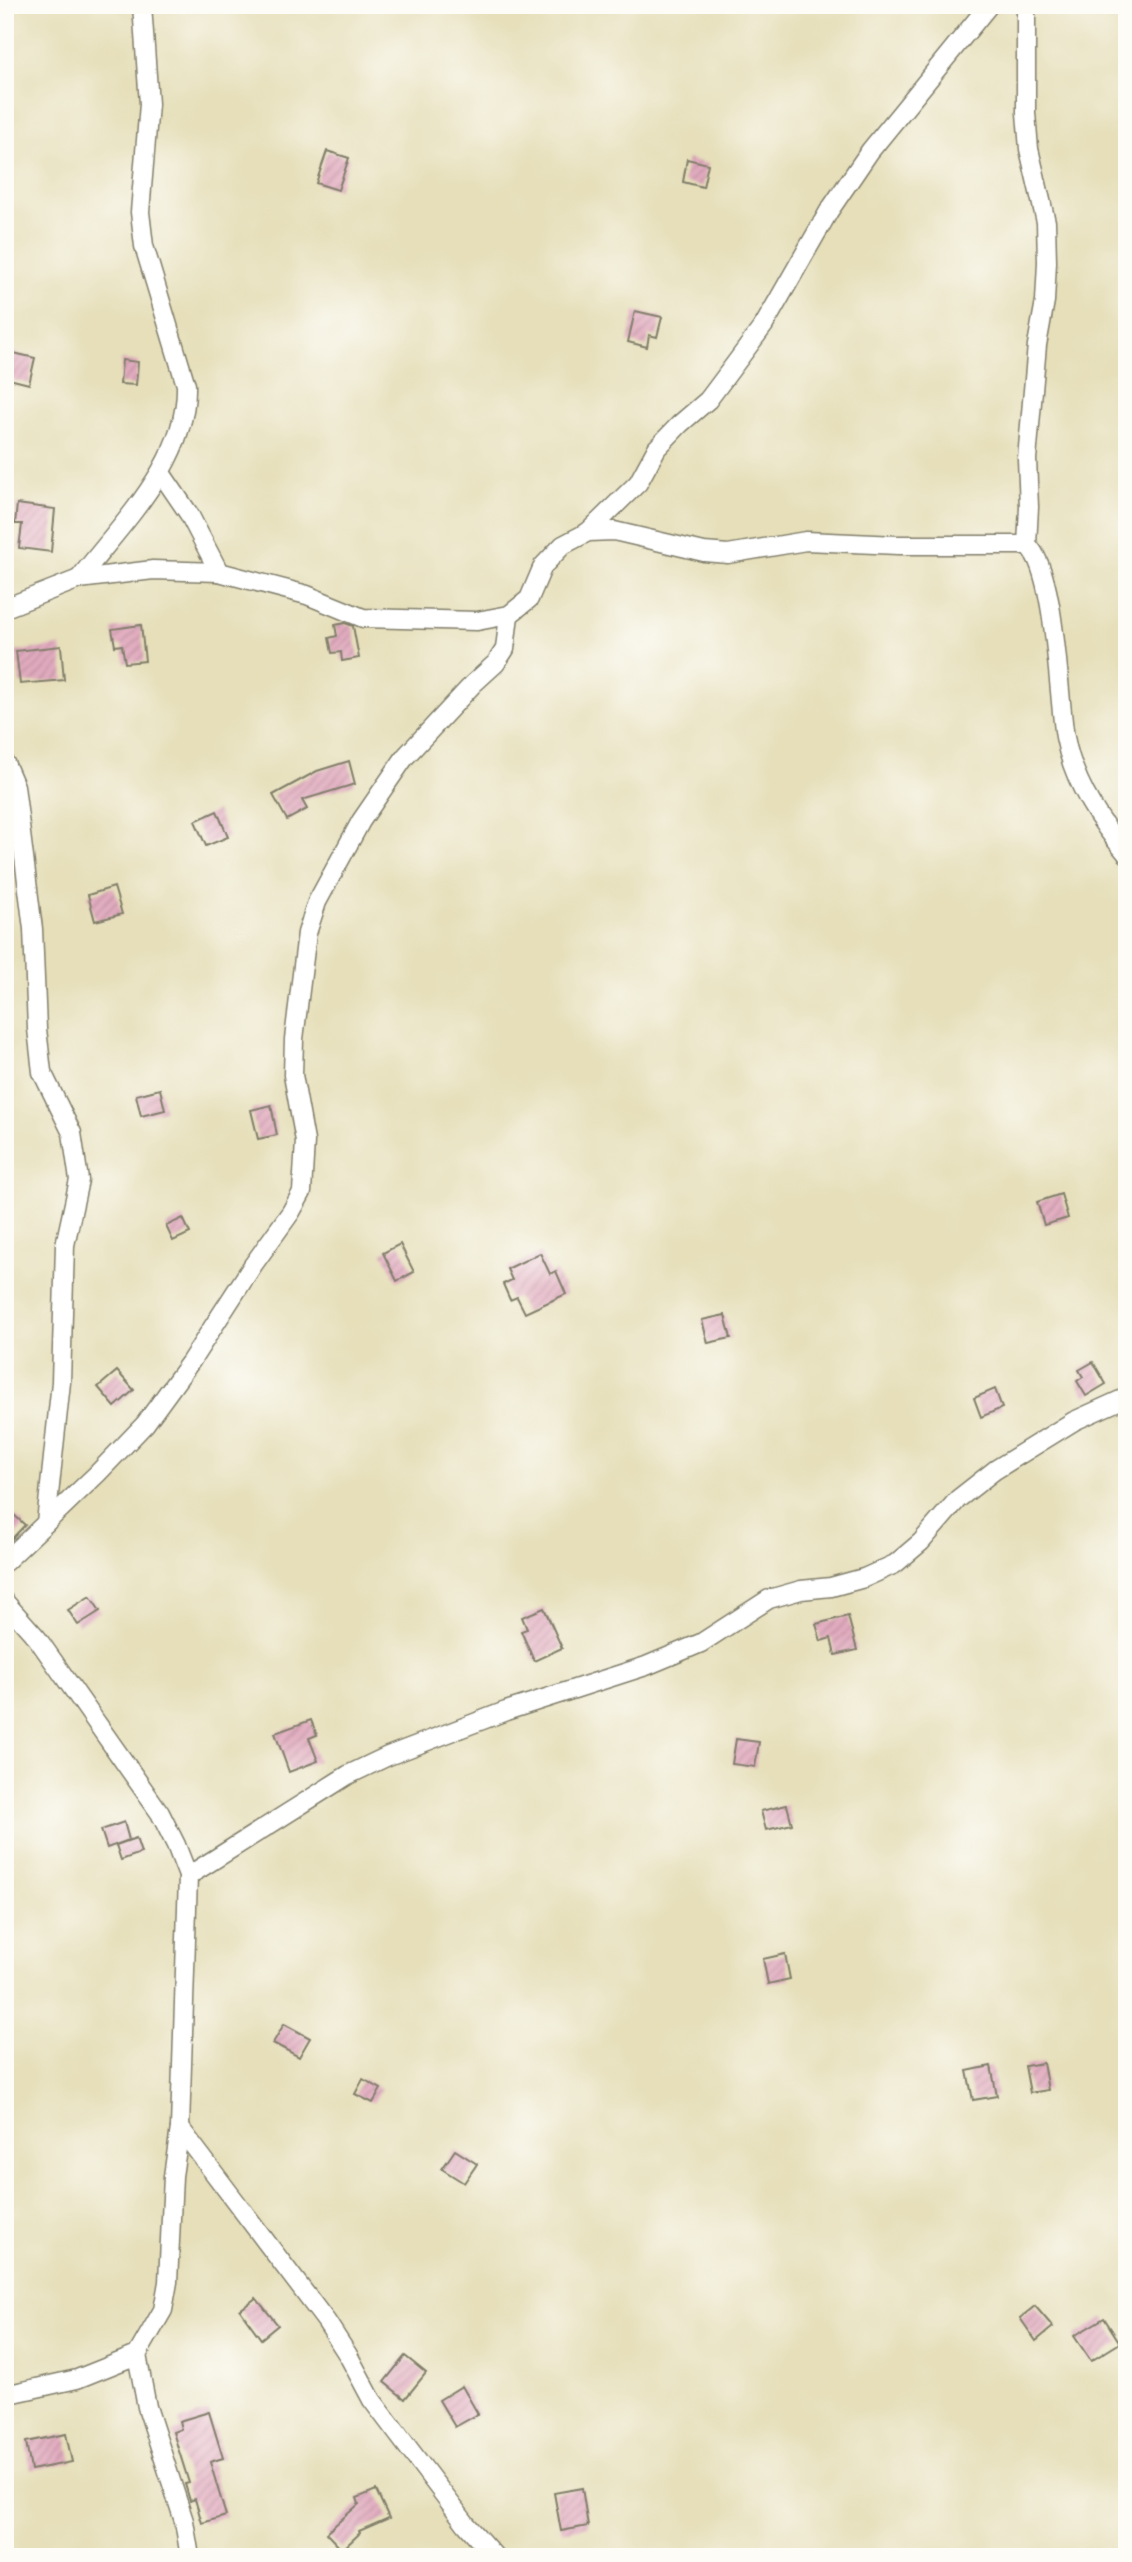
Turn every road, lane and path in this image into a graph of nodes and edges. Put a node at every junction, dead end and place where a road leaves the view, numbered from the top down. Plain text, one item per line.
1 (142, 5) edge
2 (989, 5) edge
3 (1026, 5) edge
4 (161, 473) junction
5 (588, 532) junction
6 (1027, 545) junction
7 (219, 572) junction
8 (79, 579) junction
9 (5, 608) edge
10 (509, 615) junction
11 (5, 763) edge
12 (1127, 854) edge
13 (1127, 1397) edge
14 (46, 1523) junction
15 (5, 1562) edge
16 (5, 1602) edge
17 (188, 1876) junction
18 (180, 2128) junction
19 (137, 2355) junction
20 (5, 2395) edge
21 (190, 2557) edge
22 (495, 2557) edge

1 - 4 street
2 - 5 street
3 - 6 street
4 - 7 street
4 - 8 street
5 - 6 street
5 - 10 street
6 - 12 street
7 - 8 street
7 - 10 street
8 - 9 street
10 - 14 street
11 - 14 street
13 - 17 street
14 - 15 street
16 - 17 street
17 - 18 street
18 - 19 street
18 - 22 street
19 - 20 street
19 - 21 street

